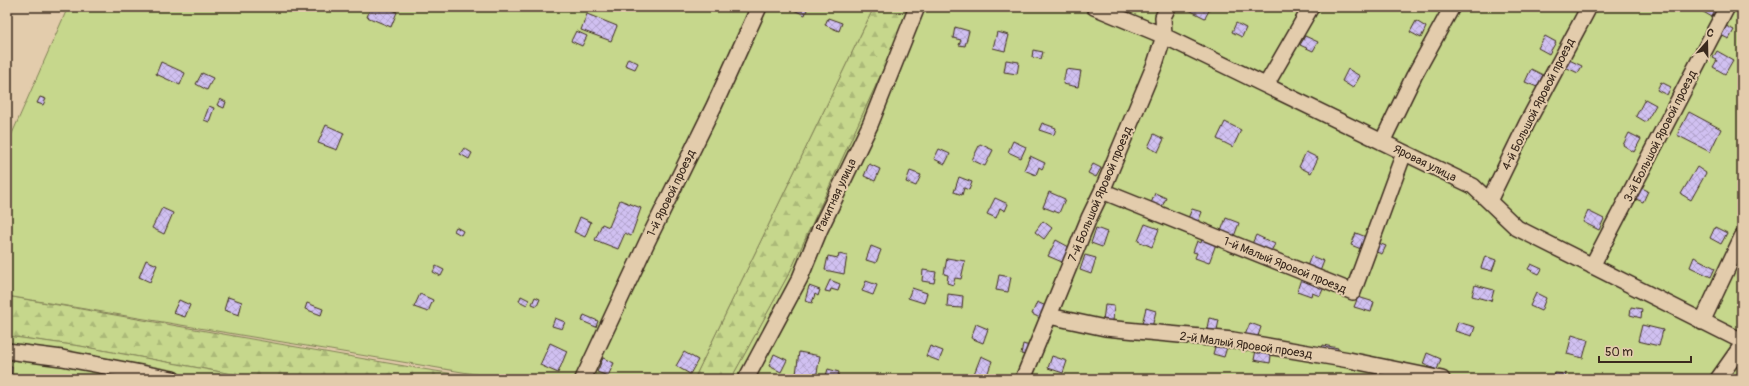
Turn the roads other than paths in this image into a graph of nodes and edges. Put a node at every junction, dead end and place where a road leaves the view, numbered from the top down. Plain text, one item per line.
1 (759, 7) edge
2 (917, 7) edge
3 (1094, 7) edge
4 (1168, 7) edge
5 (1311, 7) edge
6 (1452, 7) edge
7 (1589, 7) edge
8 (1727, 7) edge
9 (1164, 36) junction
10 (1266, 85) junction
11 (1382, 142) junction
12 (1404, 153) junction
13 (1102, 191) junction
14 (1489, 201) junction
15 (1742, 237) edge
16 (1592, 266) junction
17 (1049, 316) junction
18 (1702, 322) junction
19 (1742, 341) edge
20 (1742, 345) edge
21 (7, 350) edge
22 (173, 379) edge
23 (583, 379) edge
24 (746, 379) edge
25 (1023, 379) edge
26 (1442, 379) edge
27 (1718, 379) edge

1 - 23 street, 1-й Яровой проезд
2 - 24 street, Ракитная улица
3 - 9 street, Яровая улица
4 - 9 street, 7-й Большой Яровой проезд
5 - 10 street
6 - 11 street
7 - 14 street, 4-й Большой Яровой проезд
8 - 16 street, 3-й Большой Яровой проезд
9 - 10 street, Яровая улица
9 - 13 street, 7-й Большой Яровой проезд
10 - 11 street, Яровая улица
11 - 12 street, Яровая улица
12 - 13 street, 1-й Малый Яровой проезд
12 - 14 street, Яровая улица
13 - 17 street, 7-й Большой Яровой проезд
14 - 16 street, Яровая улица
15 - 18 street
16 - 18 street, Яровая улица
17 - 25 street, 7-й Большой Яровой проезд
17 - 26 street, 2-й Малый Яровой проезд
18 - 19 street, Яровая улица
20 - 27 street
21 - 22 street

